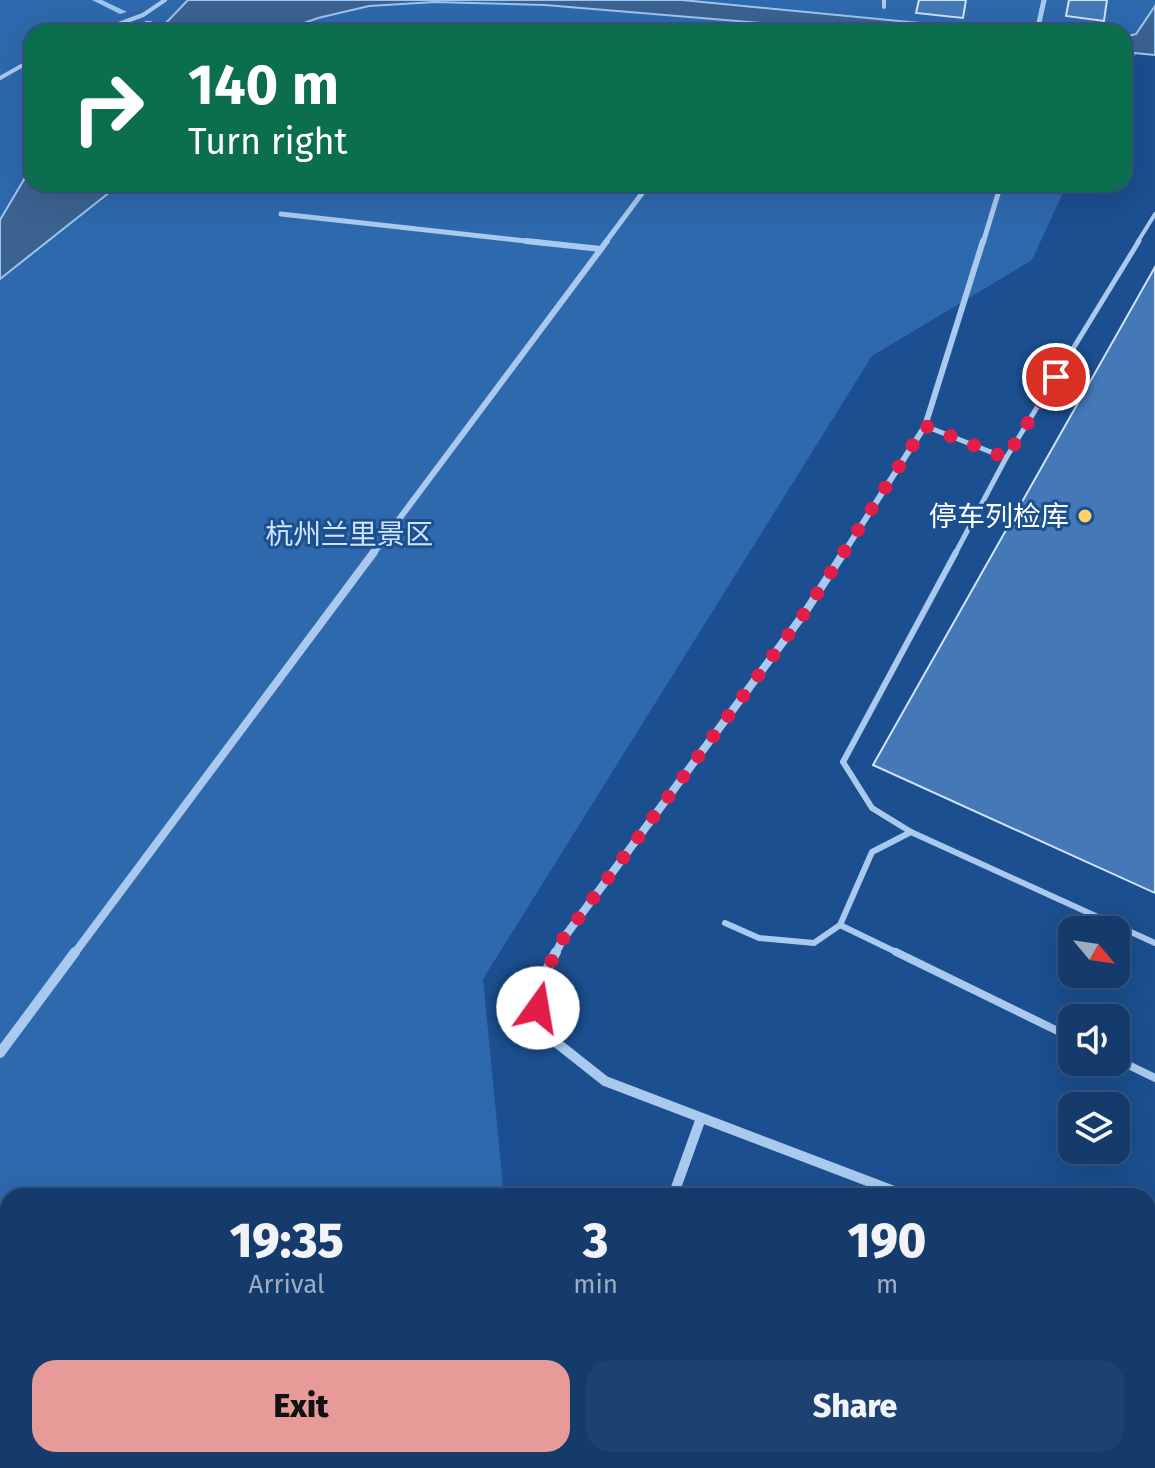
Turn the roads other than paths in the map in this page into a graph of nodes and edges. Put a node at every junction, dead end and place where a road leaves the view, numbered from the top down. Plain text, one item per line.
1 (165, 0) edge
2 (884, 0) edge
3 (1044, 0) edge
4 (884, 7) dead end
5 (119, 24) edge
6 (1037, 24) edge
7 (24, 64) edge
8 (0, 78) edge
9 (643, 192) edge
10 (998, 192) edge
11 (281, 214) dead end
12 (1155, 214) edge
13 (601, 249) junction
14 (925, 426) junction
15 (1006, 458) junction
16 (911, 832) junction
17 (725, 923) dead end
18 (840, 925) junction
19 (1155, 943) edge
20 (1058, 1031) edge
21 (0, 1053) edge
22 (1130, 1066) edge
23 (1155, 1078) edge
24 (701, 1118) junction
25 (676, 1188) edge
26 (886, 1188) edge

1 - 5 lane
2 - 4 lane
3 - 6 street
7 - 8 lane
9 - 13 street
10 - 14 street
11 - 13 street
12 - 15 lane
13 - 21 street
14 - 15 lane
14 - 24 street
15 - 16 lane
16 - 18 lane
16 - 19 lane
17 - 18 lane
18 - 20 lane
22 - 23 lane
24 - 25 street
24 - 26 street

